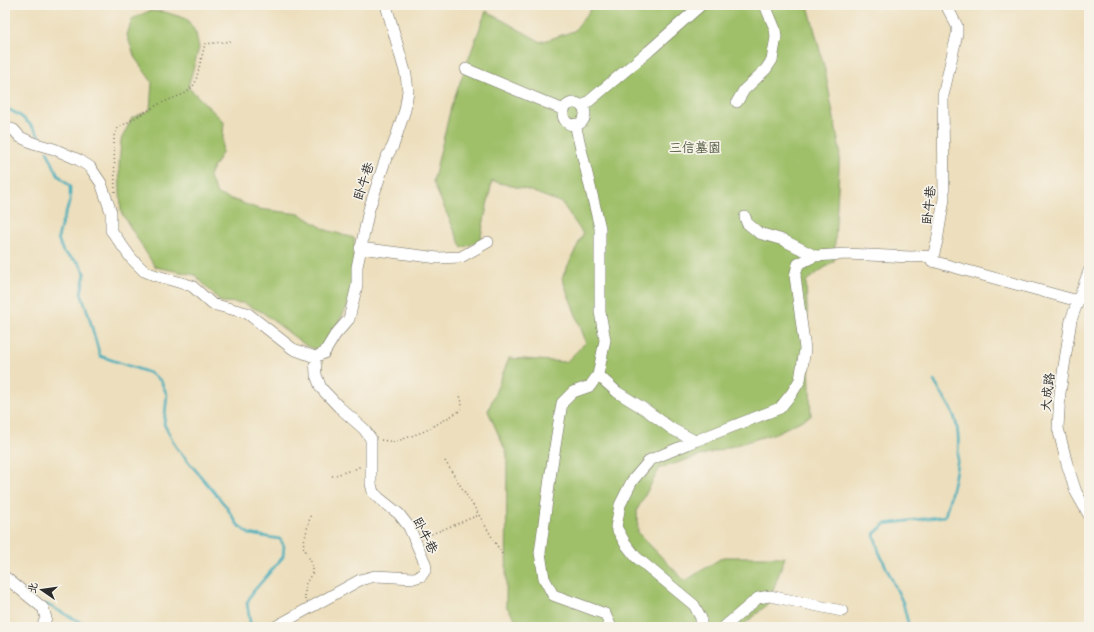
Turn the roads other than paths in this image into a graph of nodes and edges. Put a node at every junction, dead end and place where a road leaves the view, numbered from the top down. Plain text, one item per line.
1 (386, 5) edge
2 (702, 5) edge
3 (765, 5) edge
4 (946, 5) edge
5 (466, 69) dead end
6 (737, 102) dead end
7 (582, 107) junction
8 (564, 110) junction
9 (575, 124) junction
10 (5, 126) edge
11 (745, 217) dead end
12 (488, 242) dead end
13 (360, 248) junction
14 (815, 256) junction
15 (932, 256) junction
16 (1089, 271) edge
17 (1078, 301) junction
18 (315, 357) junction
19 (598, 375) junction
20 (695, 441) junction
21 (1089, 515) edge
22 (5, 577) edge
23 (842, 611) dead end
24 (42, 627) edge
25 (275, 627) edge
26 (611, 627) edge
27 (701, 627) edge
28 (724, 627) edge

1 - 13 street, 卧牛巷
2 - 7 street
3 - 6 street
4 - 15 street, 卧牛巷
5 - 8 street
7 - 8 street
7 - 9 street
8 - 9 street
9 - 19 street
10 - 18 street
11 - 14 street
12 - 13 street
13 - 18 street, 卧牛巷
14 - 15 street
14 - 20 street
15 - 17 street
16 - 17 street, 大成路
17 - 21 street, 大成路
18 - 25 street, 卧牛巷
19 - 20 street
19 - 26 street
20 - 27 street
22 - 24 street
23 - 28 street

